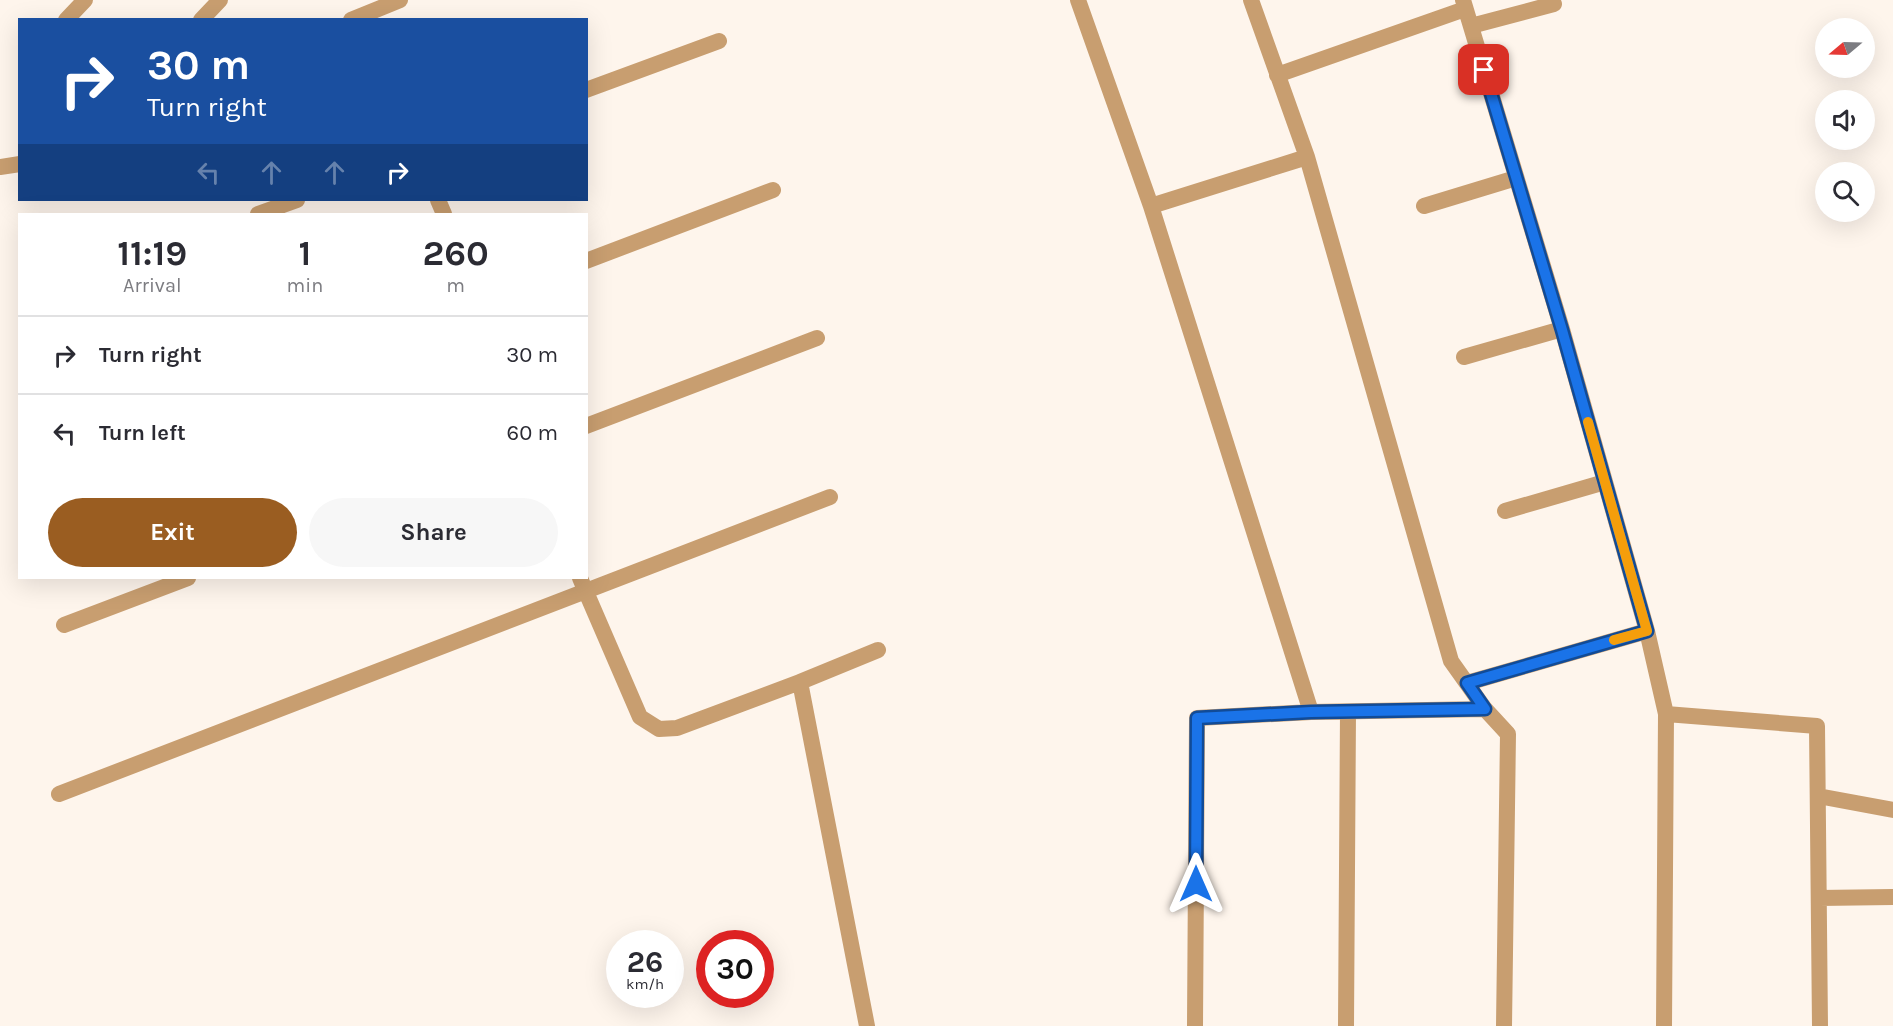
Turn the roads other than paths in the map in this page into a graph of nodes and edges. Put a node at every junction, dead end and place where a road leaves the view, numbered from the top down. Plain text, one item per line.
1 (85, 0) edge
2 (220, 0) edge
3 (400, 0) edge
4 (1078, 0) edge
5 (1251, 0) edge
6 (1554, 4) dead end
7 (1464, 5) edge
8 (370, 10) edge
9 (68, 18) edge
10 (203, 18) edge
11 (355, 18) edge
12 (1471, 26) junction
13 (719, 41) dead end
14 (1277, 75) junction
15 (588, 89) edge
16 (1307, 157) junction
17 (18, 164) edge
18 (0, 167) edge
19 (1516, 178) junction
20 (773, 190) dead end
21 (294, 201) edge
22 (1150, 206) junction
23 (1424, 206) dead end
24 (261, 213) edge
25 (588, 260) edge
26 (1562, 330) junction
27 (817, 338) dead end
28 (1464, 357) dead end
29 (588, 425) edge
30 (1605, 482) junction
31 (830, 497) dead end
32 (1504, 511) dead end
33 (185, 579) edge
34 (583, 584) edge
35 (63, 625) dead end
36 (1647, 631) junction
37 (878, 650) dead end
38 (800, 682) junction
39 (1467, 683) junction
40 (1485, 709) junction
41 (1311, 712) junction
42 (1348, 712) junction
43 (1666, 714) junction
44 (59, 795) dead end
45 (1818, 796) junction
46 (1893, 810) edge
47 (1893, 897) edge
48 (1818, 898) junction
49 (867, 1026) edge
50 (1195, 1026) edge
51 (1346, 1026) edge
52 (1504, 1026) edge
53 (1664, 1026) edge
54 (1820, 1026) edge

1 - 9 street
2 - 10 street
3 - 8 street
4 - 22 street
5 - 14 street
6 - 12 street
7 - 12 street
7 - 14 street
8 - 11 street
12 - 19 street
13 - 15 street
14 - 16 street
16 - 22 street
16 - 39 street
17 - 18 street
19 - 23 street
19 - 26 street
20 - 25 street
21 - 24 street
22 - 41 street
26 - 28 street
26 - 30 street
27 - 29 street
30 - 32 street
30 - 36 street
31 - 34 street
33 - 35 street
34 - 38 street
34 - 44 street
36 - 39 street
36 - 43 street
37 - 38 street
38 - 49 street
39 - 40 street
40 - 42 street
40 - 52 street
41 - 42 street
41 - 50 street
42 - 51 street
43 - 45 street
43 - 53 street
45 - 46 street
45 - 48 street
47 - 48 street
48 - 54 street

